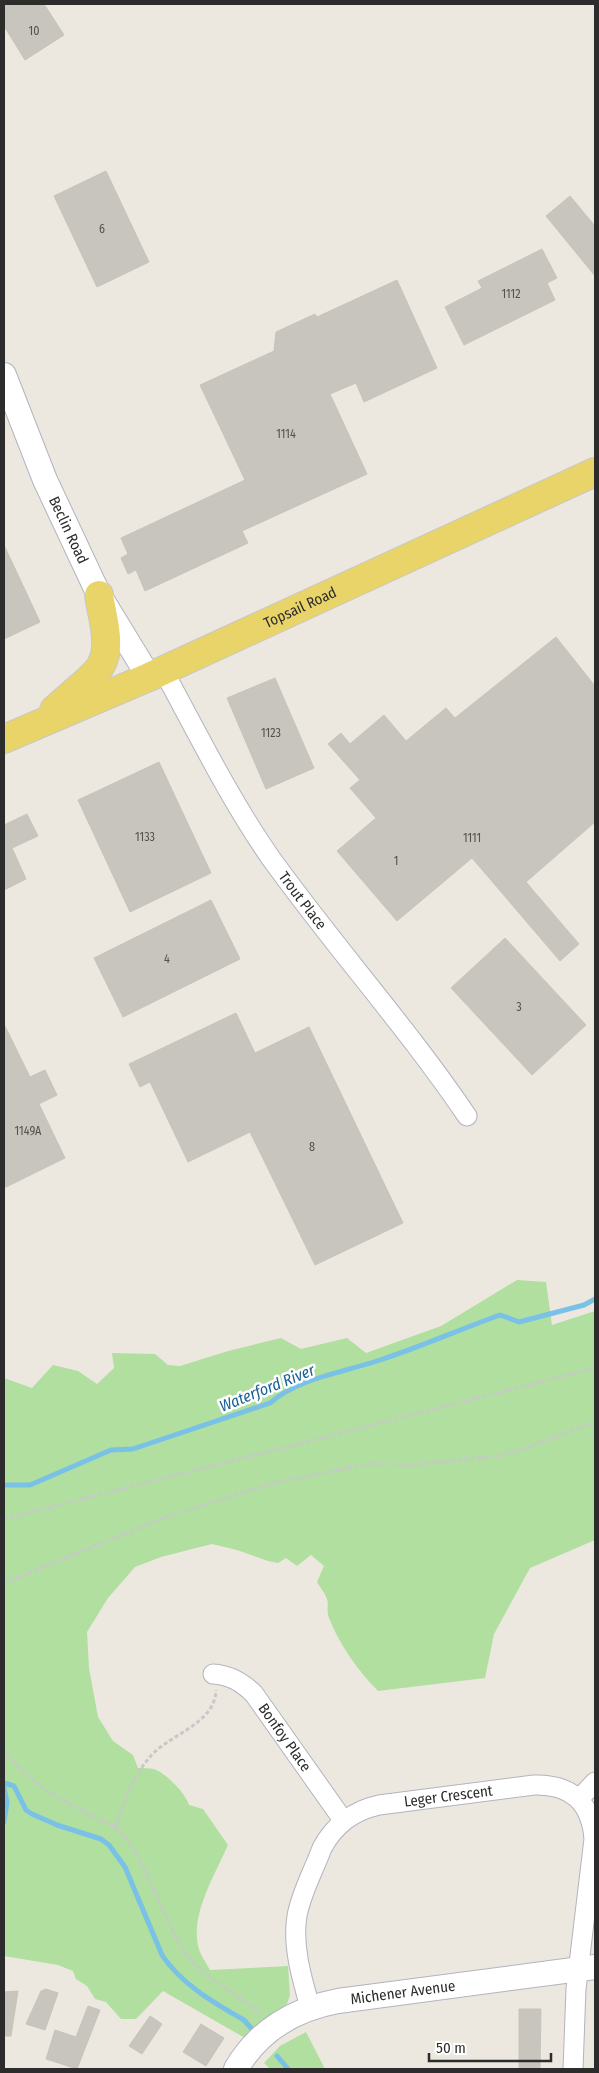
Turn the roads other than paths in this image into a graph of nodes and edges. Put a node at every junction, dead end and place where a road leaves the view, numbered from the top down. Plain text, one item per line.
1 (4, 375) edge
2 (595, 472) edge
3 (99, 595) junction
4 (156, 674) junction
5 (42, 721) junction
6 (4, 739) edge
7 (467, 1116) dead end
8 (213, 1674) road end
9 (595, 1782) edge
10 (579, 1799) junction
11 (343, 1820) junction
12 (587, 1968) edge
13 (310, 2007) junction
14 (236, 2069) edge
15 (574, 2069) edge

1 - 3 street, Beclin Road
2 - 4 main road, Topsail Road
3 - 4 street, Beclin Road
3 - 5 main road
4 - 5 main road, Topsail Road
4 - 7 street, Trout Place
5 - 6 main road, Topsail Road
8 - 11 street, Bonfoy Place
9 - 10 street
10 - 11 street, Leger Crescent
10 - 12 street
11 - 13 street, Leger Crescent
12 - 13 street, Michener Avenue
12 - 15 street
13 - 14 street, Michener Avenue

